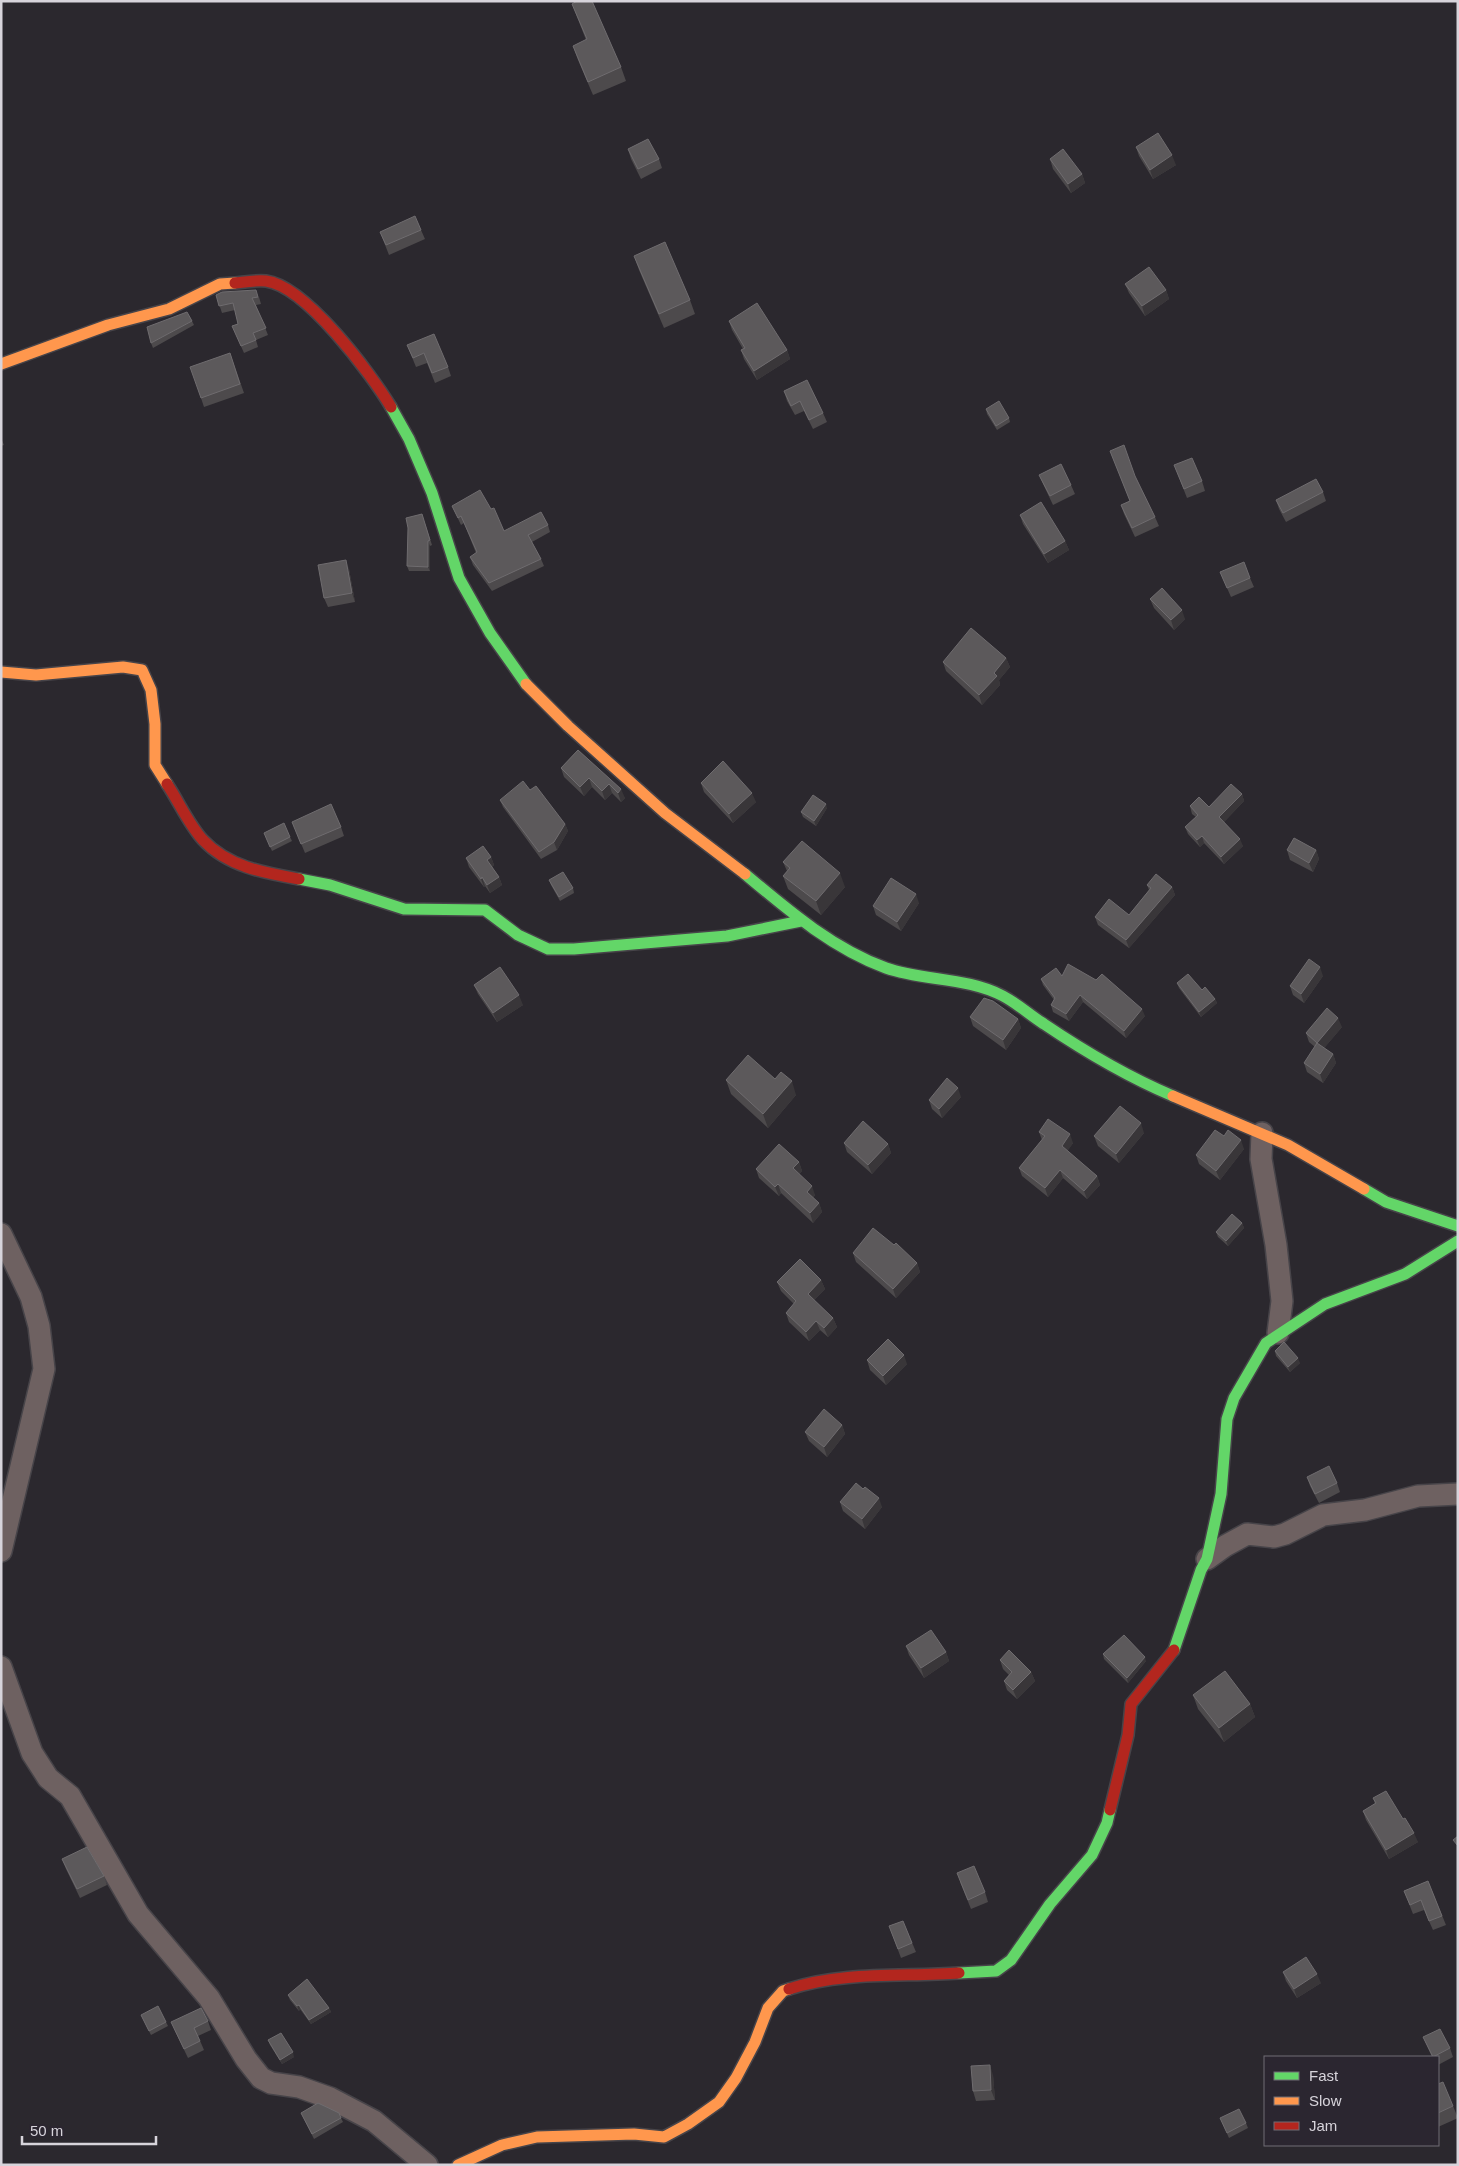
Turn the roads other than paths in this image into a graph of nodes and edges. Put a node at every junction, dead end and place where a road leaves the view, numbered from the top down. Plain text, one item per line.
1 (1, 364) edge
2 (1, 672) edge
3 (801, 921) junction
4 (1262, 1133) junction
5 (1458, 1226) edge
6 (1, 1234) edge
7 (1458, 1241) edge
8 (1278, 1333) junction
9 (1458, 1494) edge
10 (1, 1551) edge
11 (1207, 1559) junction
12 (1, 1666) edge
13 (427, 2165) edge
14 (458, 2165) edge

1 - 3 street
2 - 3 street
3 - 4 street
4 - 5 street
4 - 8 street
6 - 10 street
7 - 8 street
8 - 11 street
9 - 11 street
11 - 14 street
12 - 13 street

